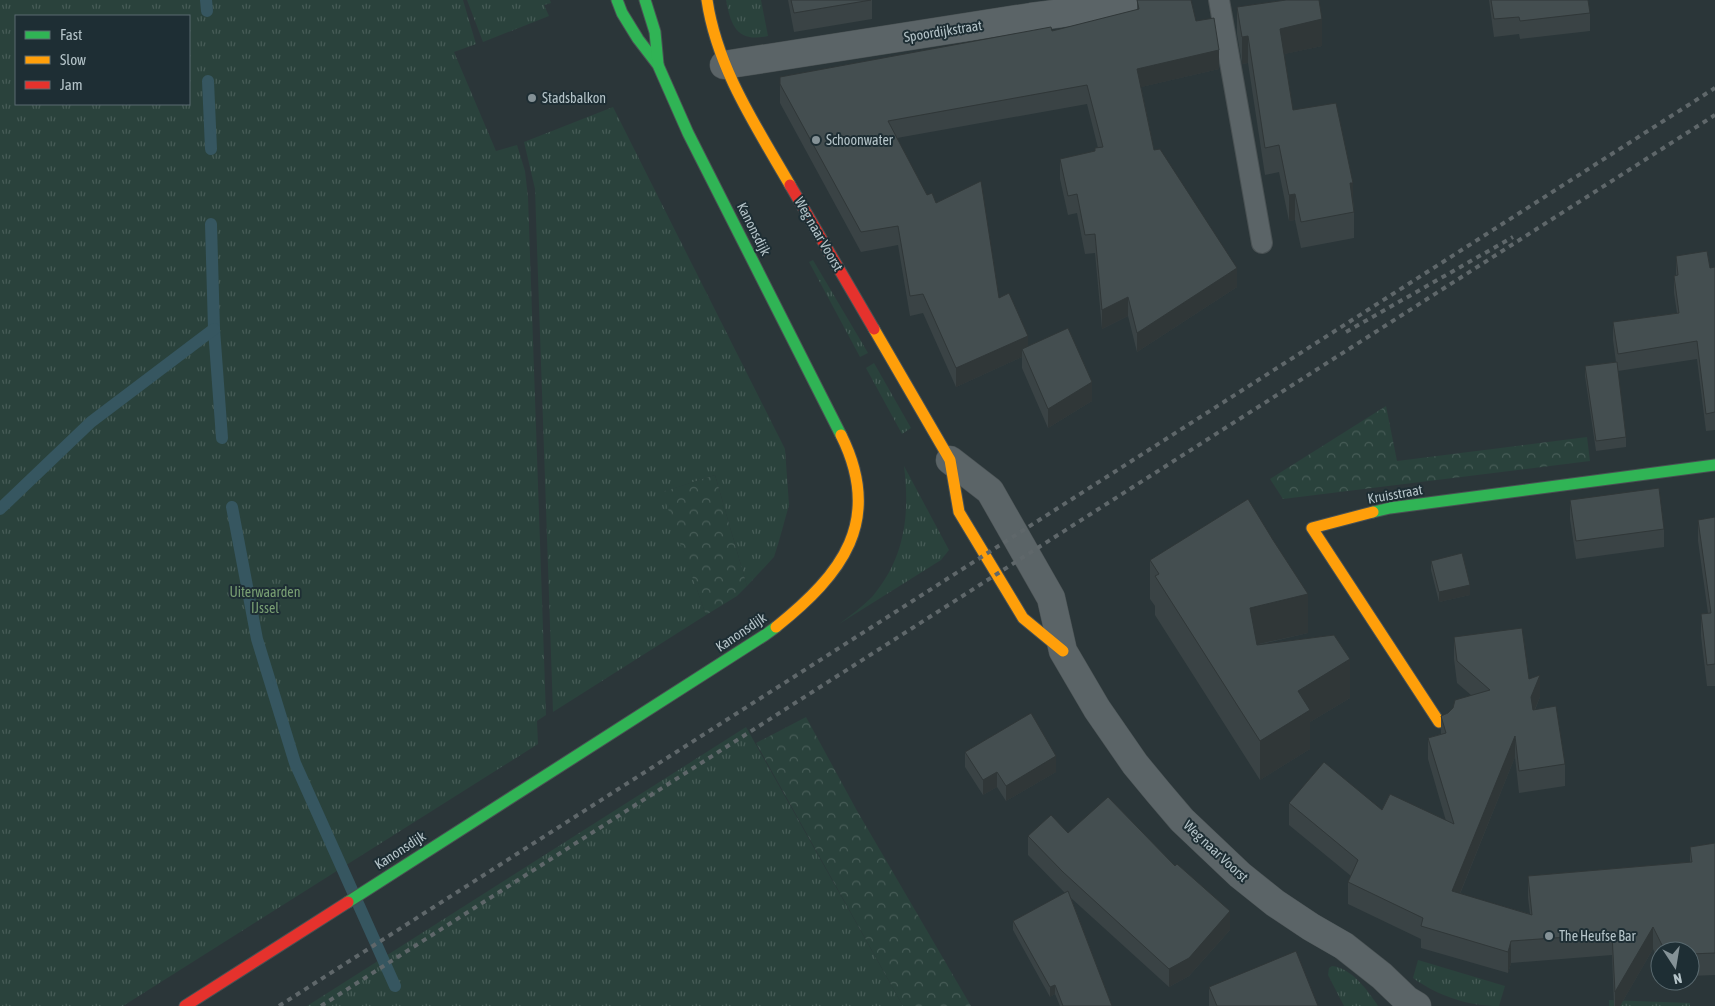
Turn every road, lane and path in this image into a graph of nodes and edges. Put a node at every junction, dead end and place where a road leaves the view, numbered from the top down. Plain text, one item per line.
1 (617, 0) edge
2 (645, 0) edge
3 (707, 0) edge
4 (1162, 0) edge
5 (1219, 0) edge
6 (658, 65) junction
7 (724, 65) junction
8 (1262, 243) dead end
9 (950, 460) junction
10 (1715, 465) edge
11 (1063, 650) junction
12 (1439, 722) dead end
13 (185, 1006) edge
14 (1416, 1006) edge

1 - 6 street, Kanonsdijk
2 - 6 street, Kanonsdijk
3 - 7 street, Weg naar Voorst
4 - 7 street, Spoordijkstraat
5 - 8 lane
6 - 13 street, Kanonsdijk
7 - 9 street, Weg naar Voorst
9 - 11 street, Weg naar Voorst
9 - 11 street, Weg naar Voorst
10 - 12 street, Kruisstraat
11 - 14 street, Weg naar Voorst

